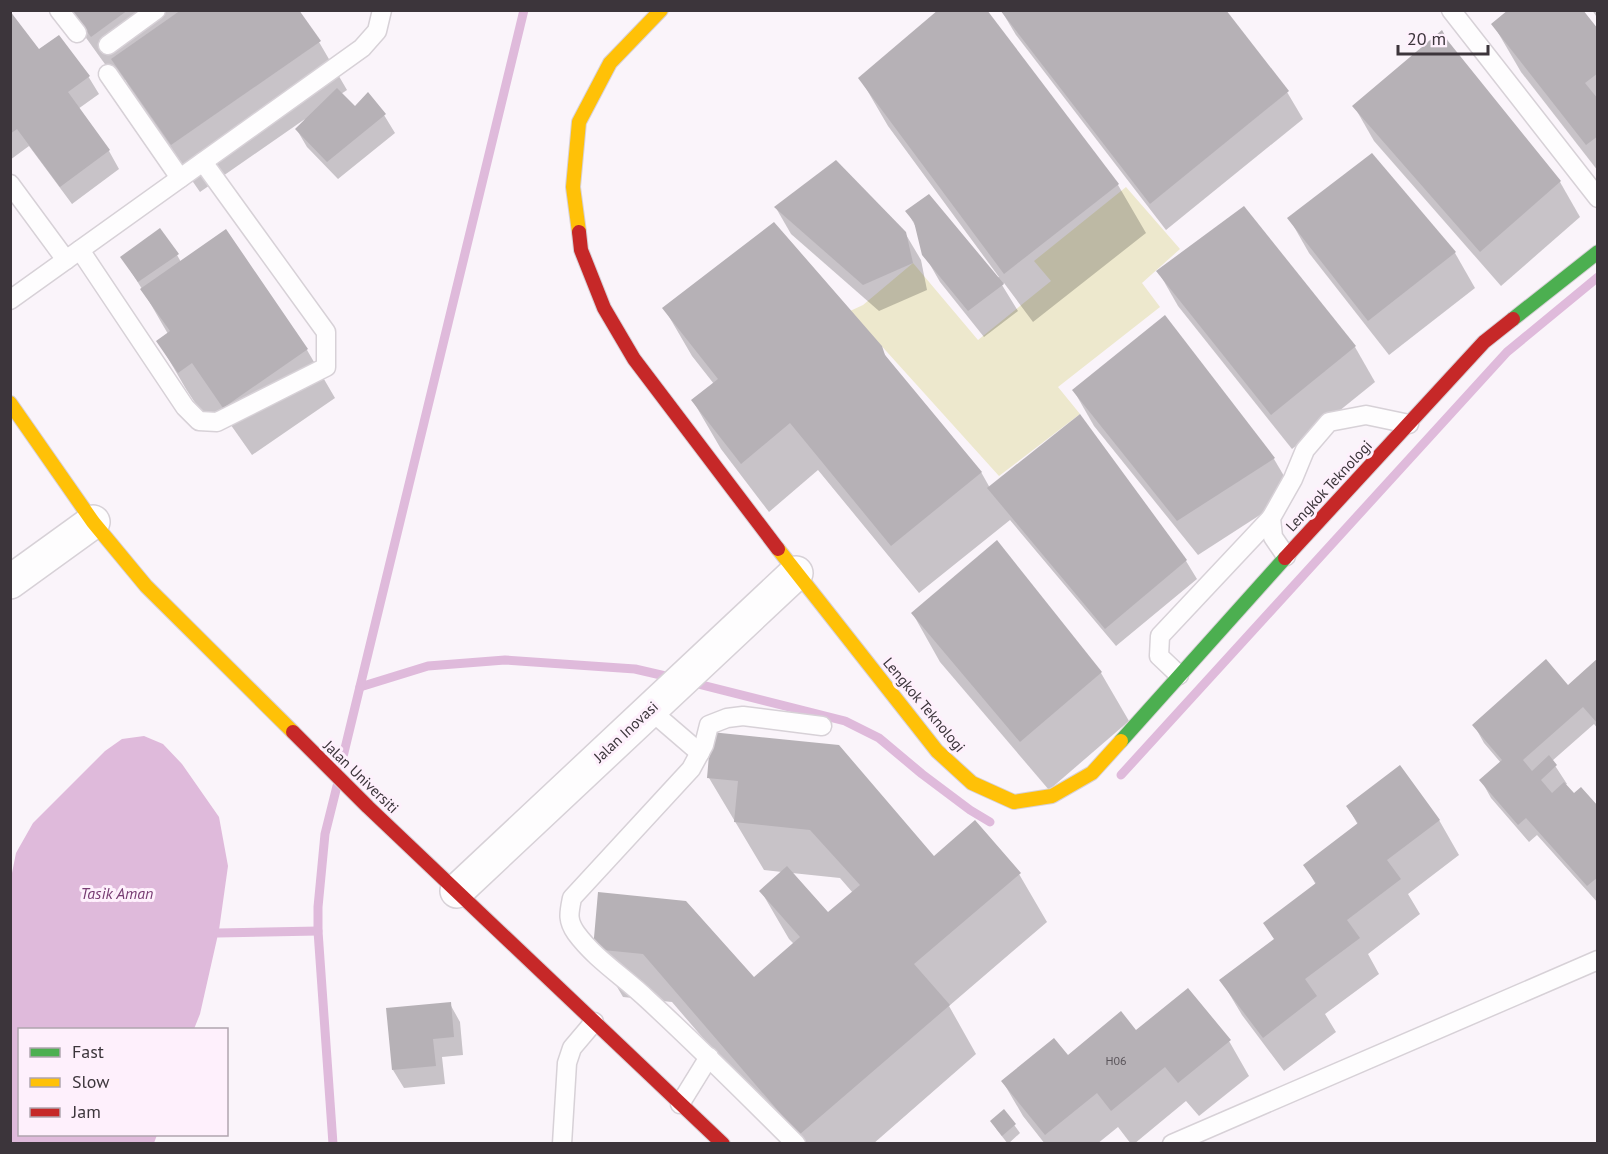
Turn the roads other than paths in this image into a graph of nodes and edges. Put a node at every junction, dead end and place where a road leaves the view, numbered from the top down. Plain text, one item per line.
1 (60, 10) edge
2 (156, 10) edge
3 (382, 10) edge
4 (661, 10) edge
5 (1451, 10) edge
6 (76, 33) dead end
7 (108, 45) dead end
8 (108, 74) dead end
9 (203, 162) junction
10 (180, 178) junction
11 (10, 184) edge
12 (1598, 198) edge
13 (1598, 252) edge
14 (73, 255) junction
15 (10, 300) edge
16 (10, 404) edge
17 (1409, 424) junction
18 (1271, 518) junction
19 (93, 522) junction
20 (1286, 556) junction
21 (796, 573) junction
22 (10, 582) edge
23 (1179, 675) junction
24 (658, 702) junction
25 (822, 726) dead end
26 (700, 753) junction
27 (457, 891) junction
28 (1598, 960) edge
29 (594, 1022) junction
30 (709, 1057) junction
31 (681, 1104) junction
32 (562, 1143) edge
33 (723, 1143) edge
34 (796, 1143) edge
35 (1172, 1143) edge

1 - 6 lane
2 - 7 lane
3 - 9 lane
4 - 21 street, Lengkok Teknologi
5 - 12 lane
8 - 10 lane
9 - 10 lane
9 - 14 lane
10 - 14 lane
11 - 14 lane
13 - 17 street, Lengkok Teknologi
14 - 15 lane
16 - 19 street, Jalan Universiti
17 - 18 lane
17 - 20 street, Lengkok Teknologi
18 - 20 lane
18 - 23 lane
19 - 22 street
19 - 27 street, Jalan Universiti
20 - 23 street, Lengkok Teknologi
21 - 23 street, Lengkok Teknologi
21 - 24 street, Jalan Inovasi
24 - 26 lane
24 - 27 street, Jalan Inovasi
25 - 26 lane
26 - 30 lane
27 - 29 street, Jalan Universiti
28 - 35 lane
29 - 31 street, Jalan Universiti
29 - 32 lane
30 - 31 lane
30 - 34 lane
31 - 33 street, Jalan Universiti

